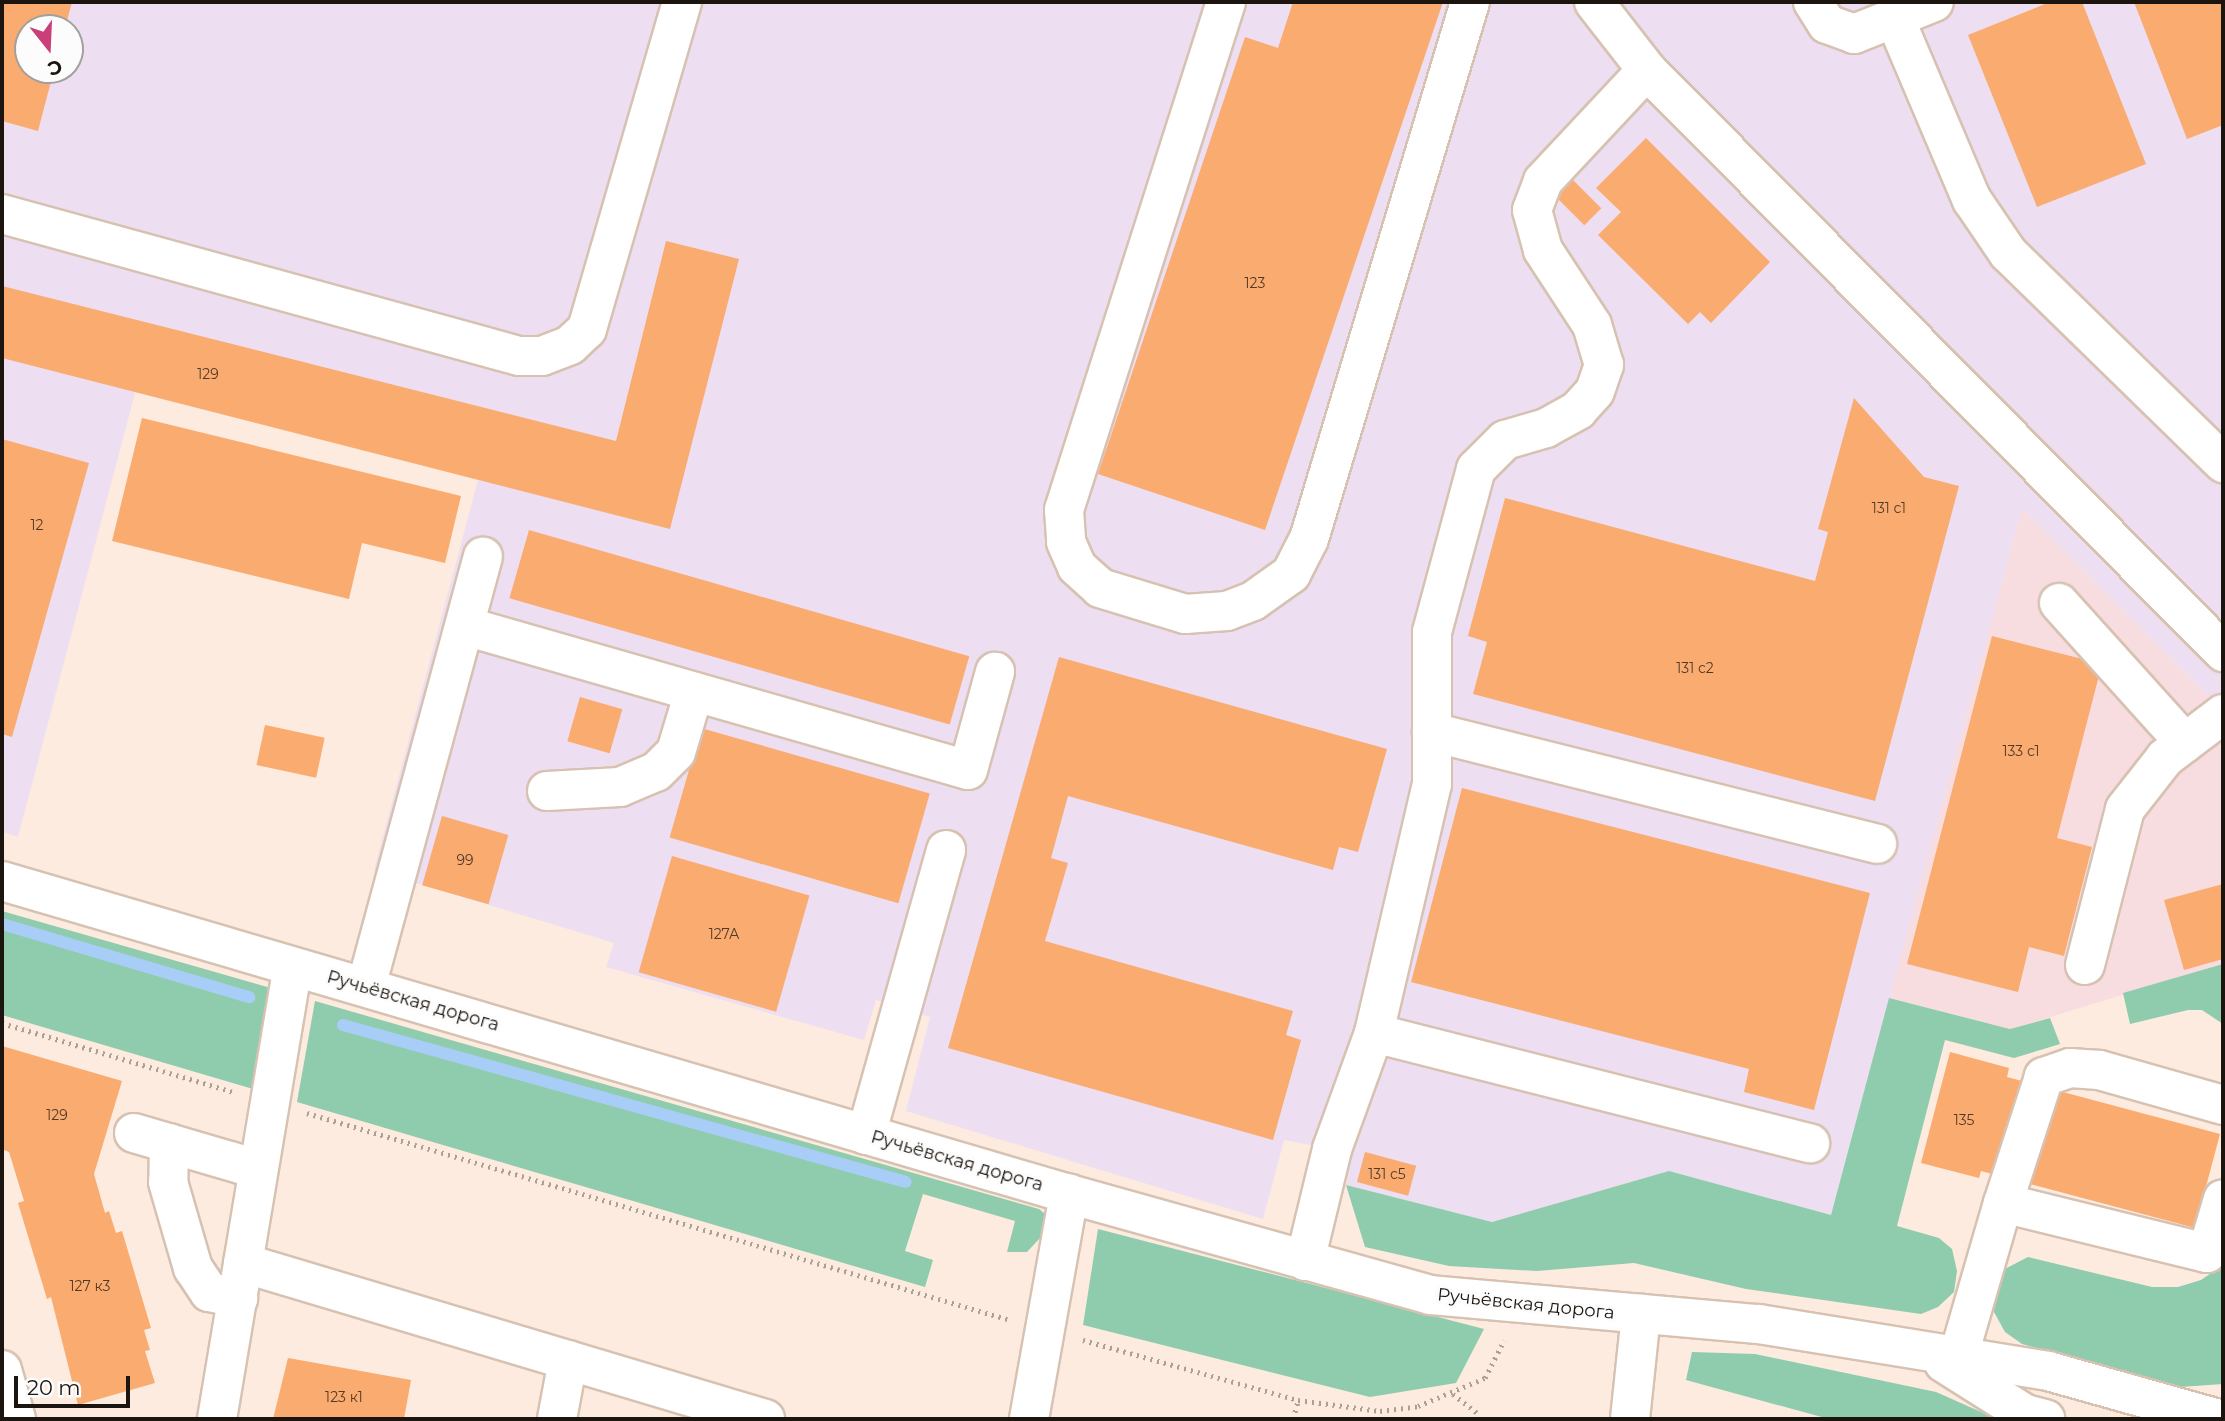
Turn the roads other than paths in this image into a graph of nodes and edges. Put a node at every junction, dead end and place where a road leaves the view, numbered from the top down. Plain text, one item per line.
1 (682, 2) edge
2 (1226, 2) edge
3 (1470, 2) edge
4 (1594, 2) edge
5 (1813, 2) edge
6 (1934, 2) edge
7 (1895, 19) junction
8 (1647, 70) junction
9 (2, 214) edge
10 (2223, 463) edge
11 (483, 557) dead end
12 (2059, 603) dead end
13 (465, 626) junction
14 (2223, 652) edge
15 (995, 672) dead end
16 (694, 692) junction
17 (2223, 714) edge
18 (1432, 732) junction
19 (2185, 743) junction
20 (547, 791) dead end
21 (1877, 844) dead end
22 (946, 850) dead end
23 (2, 881) edge
24 (2085, 965) dead end
25 (293, 967) junction
26 (366, 987) junction
27 (1374, 1033) junction
28 (2223, 1105) edge
29 (866, 1135) junction
30 (1810, 1143) dead end
31 (257, 1169) junction
32 (1069, 1194) junction
33 (2223, 1199) edge
34 (2003, 1203) junction
35 (1305, 1261) junction
36 (241, 1280) junction
37 (1641, 1314) junction
38 (1944, 1357) junction
39 (568, 1360) junction
40 (2, 1370) edge
41 (16, 1419) edge
42 (216, 1419) edge
43 (557, 1419) edge
44 (765, 1419) edge
45 (1029, 1419) edge
46 (1630, 1419) edge
47 (2045, 1419) edge
48 (2218, 1419) edge

1 - 9 street
2 - 3 street
4 - 8 street
5 - 7 street
6 - 7 street
7 - 10 street
8 - 14 street
8 - 18 street
11 - 13 street
12 - 19 street
13 - 16 street
13 - 26 street
15 - 16 street
16 - 20 street
17 - 19 street
18 - 21 street
18 - 27 street
19 - 24 street
22 - 29 street
23 - 25 street, Ручьёвская дорога
25 - 26 street, Ручьёвская дорога
25 - 31 street
26 - 29 street, Ручьёвская дорога
27 - 30 street
27 - 35 street
28 - 34 street
29 - 32 street, Ручьёвская дорога
31 - 36 street
31 - 36 street
32 - 35 street, Ручьёвская дорога
32 - 45 street
33 - 34 street
34 - 38 street
35 - 37 street, Ручьёвская дорога
36 - 39 street
36 - 42 street
37 - 38 street, Ручьёвская дорога
37 - 46 street
38 - 47 street, Ручьёвская дорога
38 - 48 street, Ручьёвская дорога
39 - 43 street
39 - 44 street
40 - 41 street

